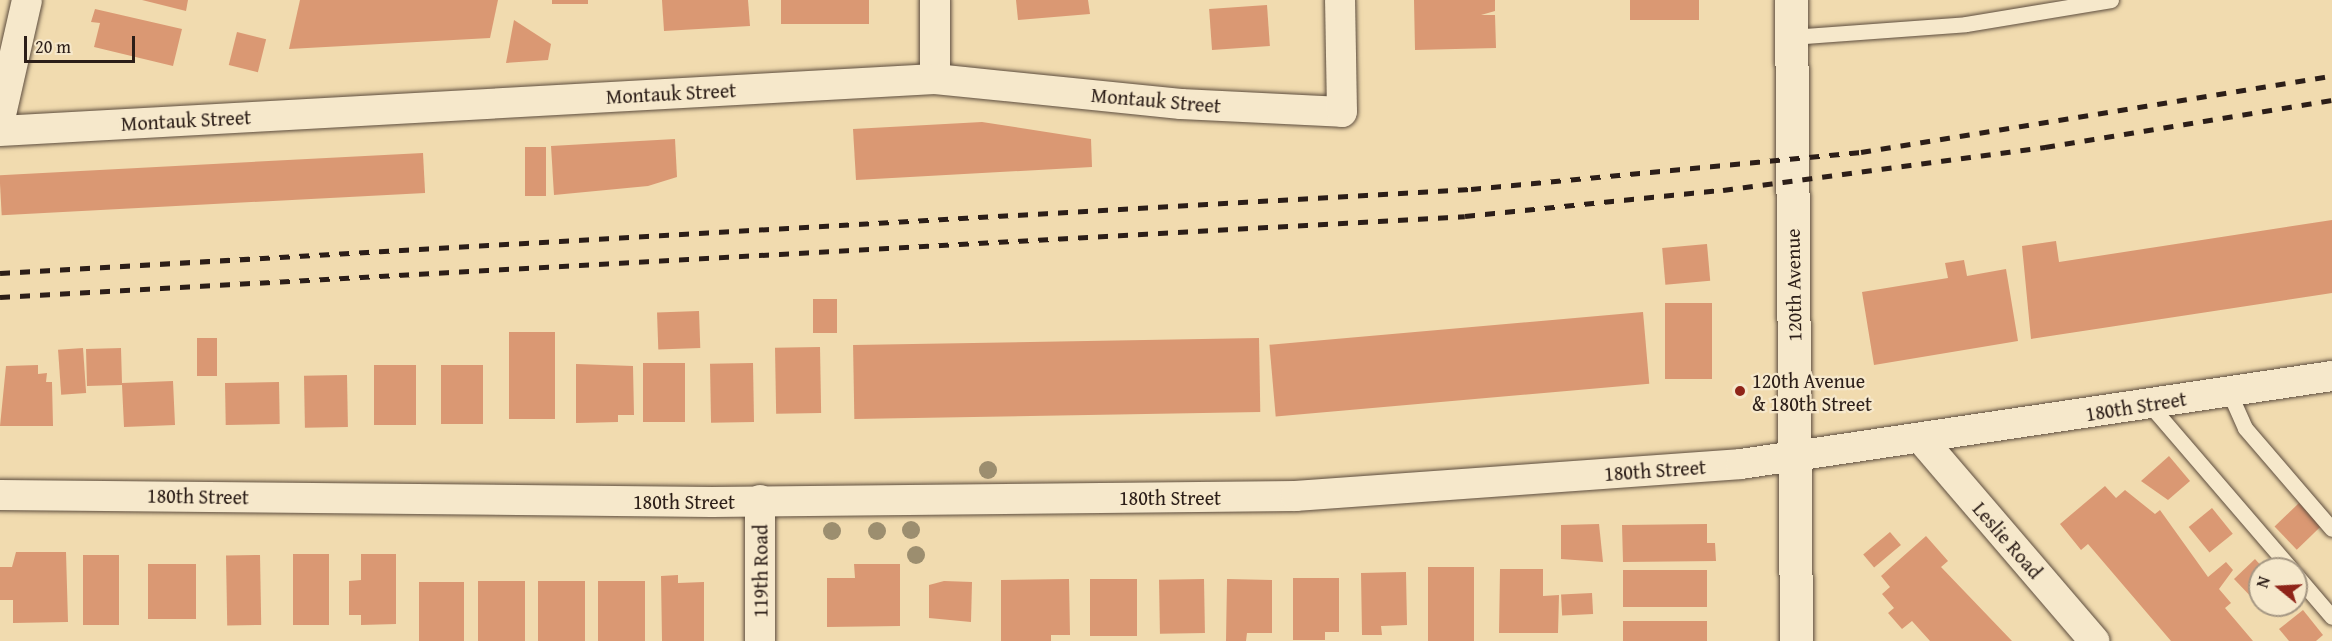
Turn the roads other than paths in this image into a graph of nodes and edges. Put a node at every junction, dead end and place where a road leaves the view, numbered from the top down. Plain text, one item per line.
1 (27, 0) edge
2 (935, 0) edge
3 (1340, 0) edge
4 (1791, 0) edge
5 (2111, 0) edge
6 (1791, 37) junction
7 (935, 79) junction
8 (0, 119) edge
9 (0, 131) edge
10 (2332, 376) edge
11 (2229, 392) junction
12 (2150, 405) junction
13 (1922, 440) junction
14 (1794, 458) junction
15 (0, 495) edge
16 (760, 500) junction
17 (2332, 529) edge
18 (2281, 557) edge
19 (2308, 589) edge
20 (2332, 617) edge
21 (760, 641) edge
22 (1796, 641) edge
23 (2094, 641) edge

1 - 8 street
2 - 7 street
3 - 7 street, Montauk Street
4 - 6 street, 120th Avenue
5 - 6 lane
6 - 14 street, 120th Avenue
7 - 9 street, Montauk Street
10 - 11 street, 180th Street
11 - 12 street, 180th Street
11 - 17 lane
12 - 13 street, 180th Street
12 - 18 lane
13 - 14 street, 180th Street
13 - 23 street, Leslie Road
14 - 16 street, 180th Street
14 - 22 street, 120th Avenue
15 - 16 street, 180th Street
16 - 21 street, 119th Road
19 - 20 lane

